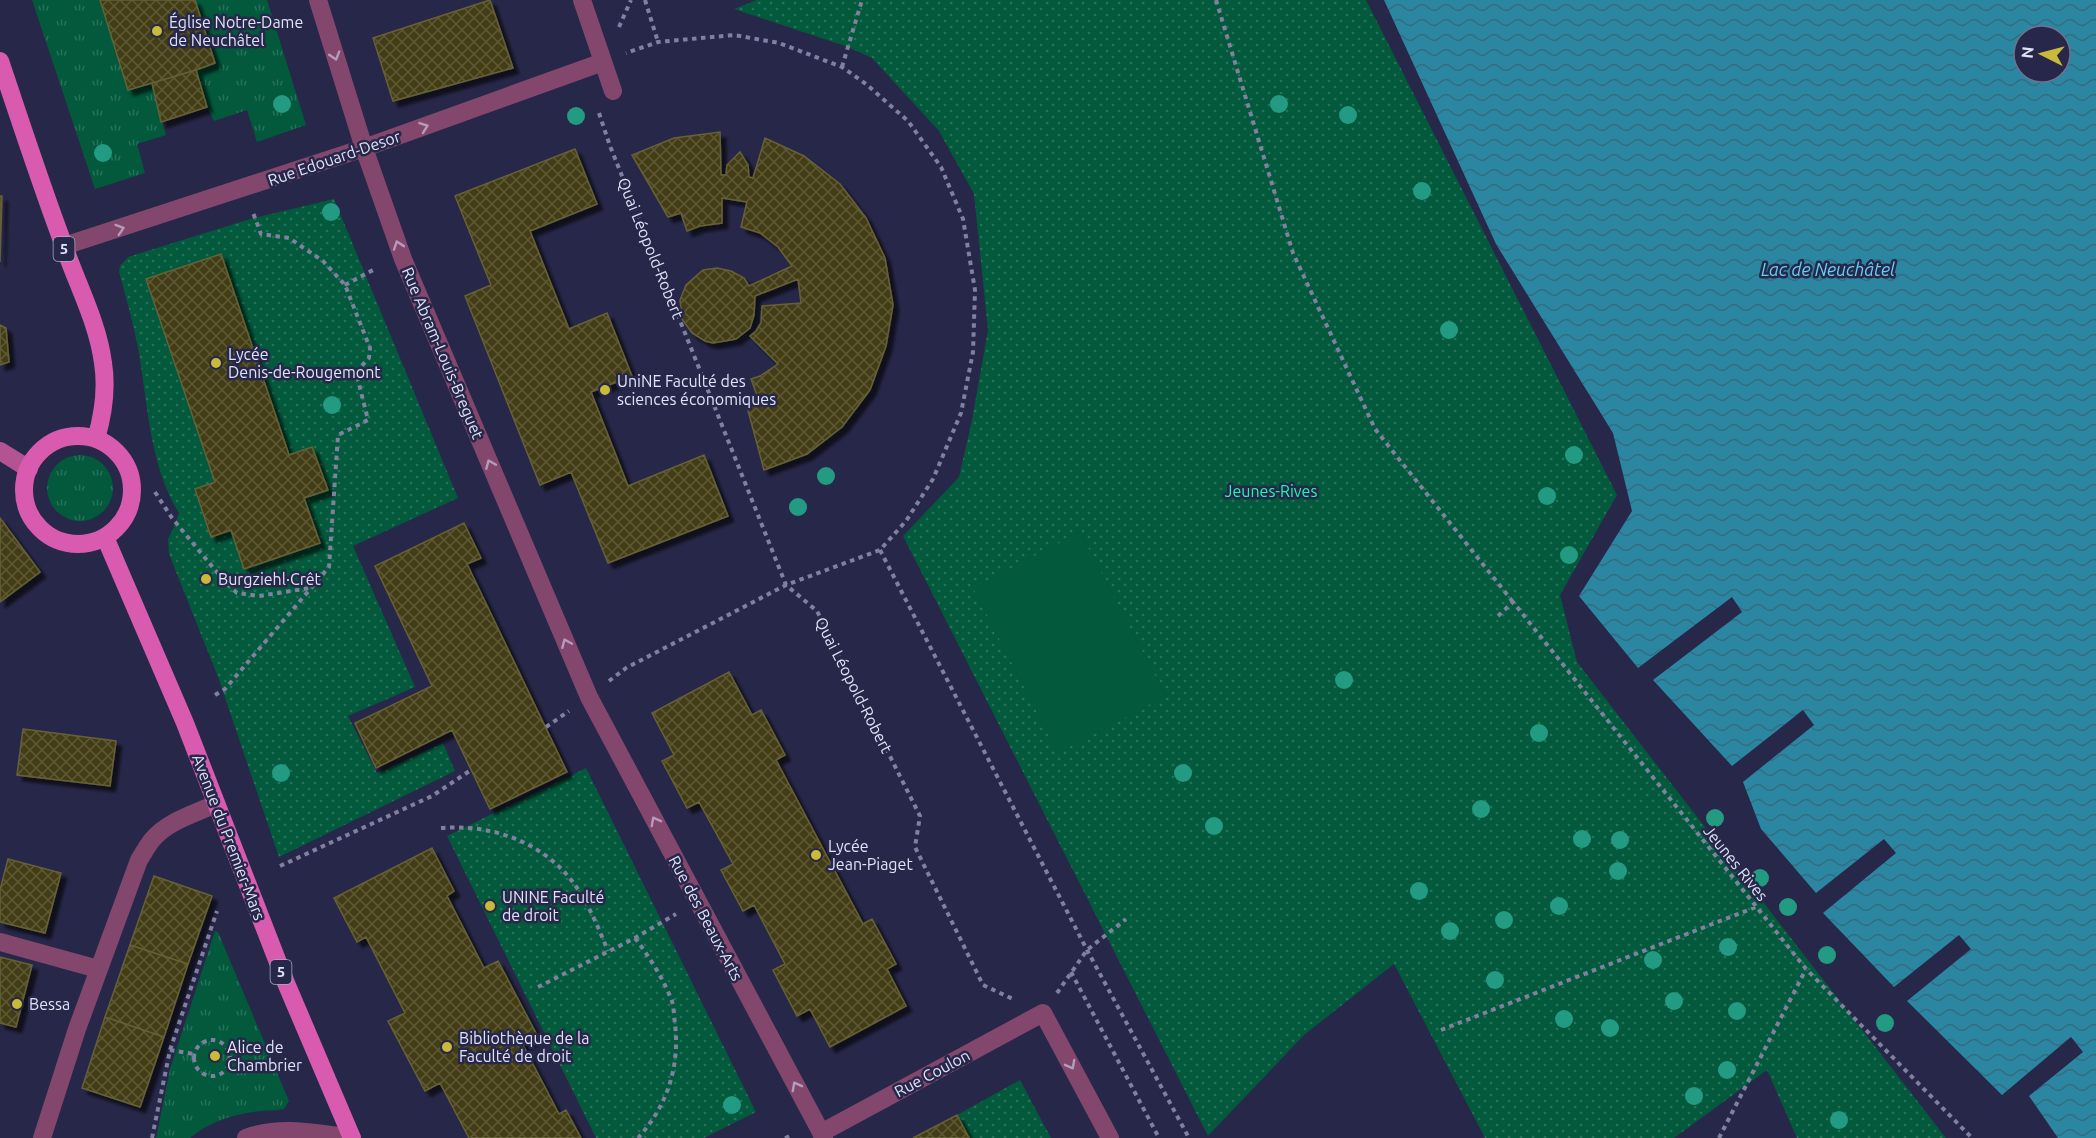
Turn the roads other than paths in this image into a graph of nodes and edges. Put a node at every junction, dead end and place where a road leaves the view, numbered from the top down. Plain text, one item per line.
1 (318, 0) edge
2 (582, 0) edge
3 (0, 61) edge
4 (603, 62) junction
5 (613, 91) dead end
6 (364, 148) junction
7 (64, 246) junction
8 (96, 439) junction
9 (0, 451) edge
10 (29, 469) junction
11 (105, 537) junction
12 (589, 697) joint
13 (216, 804) junction
14 (0, 942) edge
15 (98, 969) junction
16 (822, 1136) edge
17 (42, 1138) edge
18 (246, 1138) edge
19 (352, 1138) edge
20 (1110, 1138) edge

1 -> 6 street, Rue Abram-Louis-Breguet
2 - 4 street
3 - 7 main road, 5
4 - 5 street
6 -> 4 street, Rue Edouard-Desor
7 -> 6 street, Rue Edouard-Desor
12 -> 6 street, Rue Abram-Louis-Breguet
7 - 8 main road, 5
8 - 10 main road
8 - 11 main road
9 - 10 street
10 - 11 main road
11 - 13 main road, Avenue du Premier-Mars / 5
16 -> 12 street, Rue des Beaux-Arts
13 - 15 street
13 - 19 main road, Avenue du Premier-Mars / 5
14 - 15 street
15 - 17 street
16 -> 20 street, Rue Coulon
18 - 19 street

